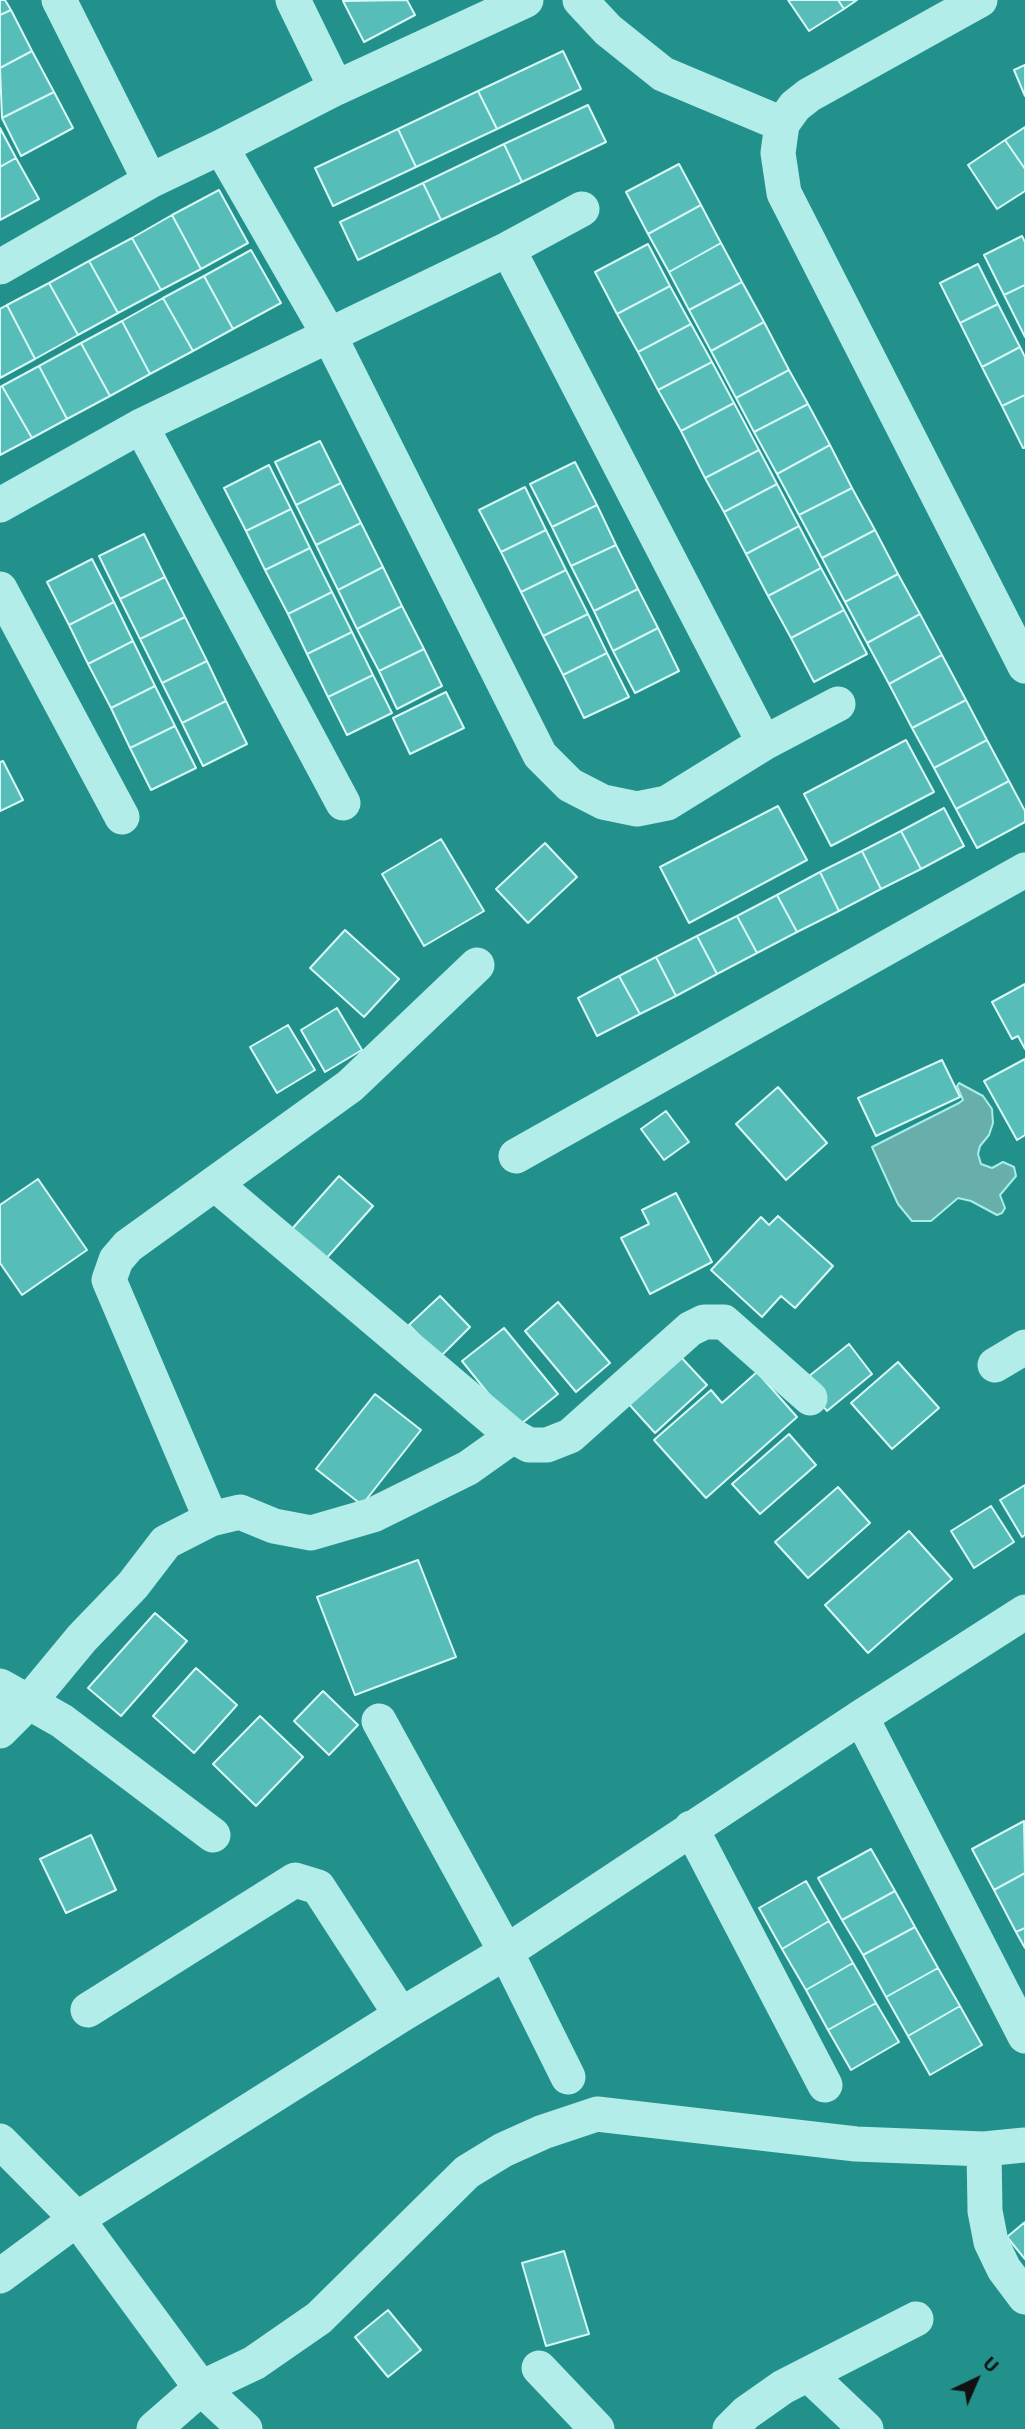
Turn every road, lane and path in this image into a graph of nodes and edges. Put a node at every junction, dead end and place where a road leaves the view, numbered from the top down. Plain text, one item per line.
1 (59, 0) edge
2 (293, 0) edge
3 (580, 0) edge
4 (980, 0) edge
5 (521, 1) edge
6 (336, 88) junction
7 (782, 124) junction
8 (221, 147) junction
9 (150, 181) junction
10 (582, 209) dead end
11 (508, 250) junction
12 (0, 267) edge
13 (329, 335) junction
14 (141, 426) junction
15 (0, 505) edge
16 (0, 589) edge
17 (1025, 666) edge
18 (838, 704) dead end
19 (764, 743) junction
20 (343, 803) dead end
21 (122, 817) dead end
22 (1025, 870) edge
23 (477, 965) dead end
24 (516, 1156) dead end
25 (215, 1184) junction
26 (1025, 1347) edge
27 (995, 1365) dead end
28 (810, 1398) dead end
29 (513, 1436) junction
30 (211, 1519) junction
31 (1025, 1612) edge
32 (14, 1694) edge
33 (861, 1717) junction
34 (379, 1721) dead end
35 (0, 1731) edge
36 (691, 1828) junction
37 (213, 1835) dead end
38 (506, 1952) junction
39 (88, 2010) dead end
40 (401, 2015) junction
41 (1025, 2036) edge
42 (568, 2077) dead end
43 (825, 2085) dead end
44 (0, 2141) edge
45 (1025, 2145) edge
46 (984, 2149) junction
47 (77, 2219) junction
48 (0, 2276) edge
49 (1025, 2297) edge
50 (916, 2319) dead end
51 (539, 2368) dead end
52 (809, 2375) junction
53 (201, 2388) junction
54 (154, 2429) edge
55 (245, 2429) edge
56 (597, 2429) edge
57 (730, 2429) edge
58 (866, 2429) edge

1 - 9 street
2 - 6 street
3 - 7 street
4 - 7 street
5 - 6 street
6 - 8 street
7 - 17 street
8 - 9 street
8 - 13 street
9 - 12 street
10 - 11 street
11 - 13 street
11 - 19 street
13 - 14 street
13 - 19 street
14 - 15 street
14 - 20 street
16 - 21 street
18 - 19 street
22 - 24 street
23 - 25 street
25 - 29 street
25 - 30 street
26 - 27 street
28 - 29 street
29 - 30 street
30 - 32 street
31 - 33 street
32 - 35 street
32 - 37 street
33 - 36 street
33 - 41 street
34 - 38 street
36 - 38 street
36 - 43 street
38 - 40 street
38 - 42 street
39 - 40 street
40 - 47 street
44 - 47 street
45 - 46 street
46 - 49 street
46 - 53 street
47 - 48 street
47 - 53 street
50 - 52 street
51 - 56 street
52 - 57 street
52 - 58 street
53 - 54 street
53 - 55 street

